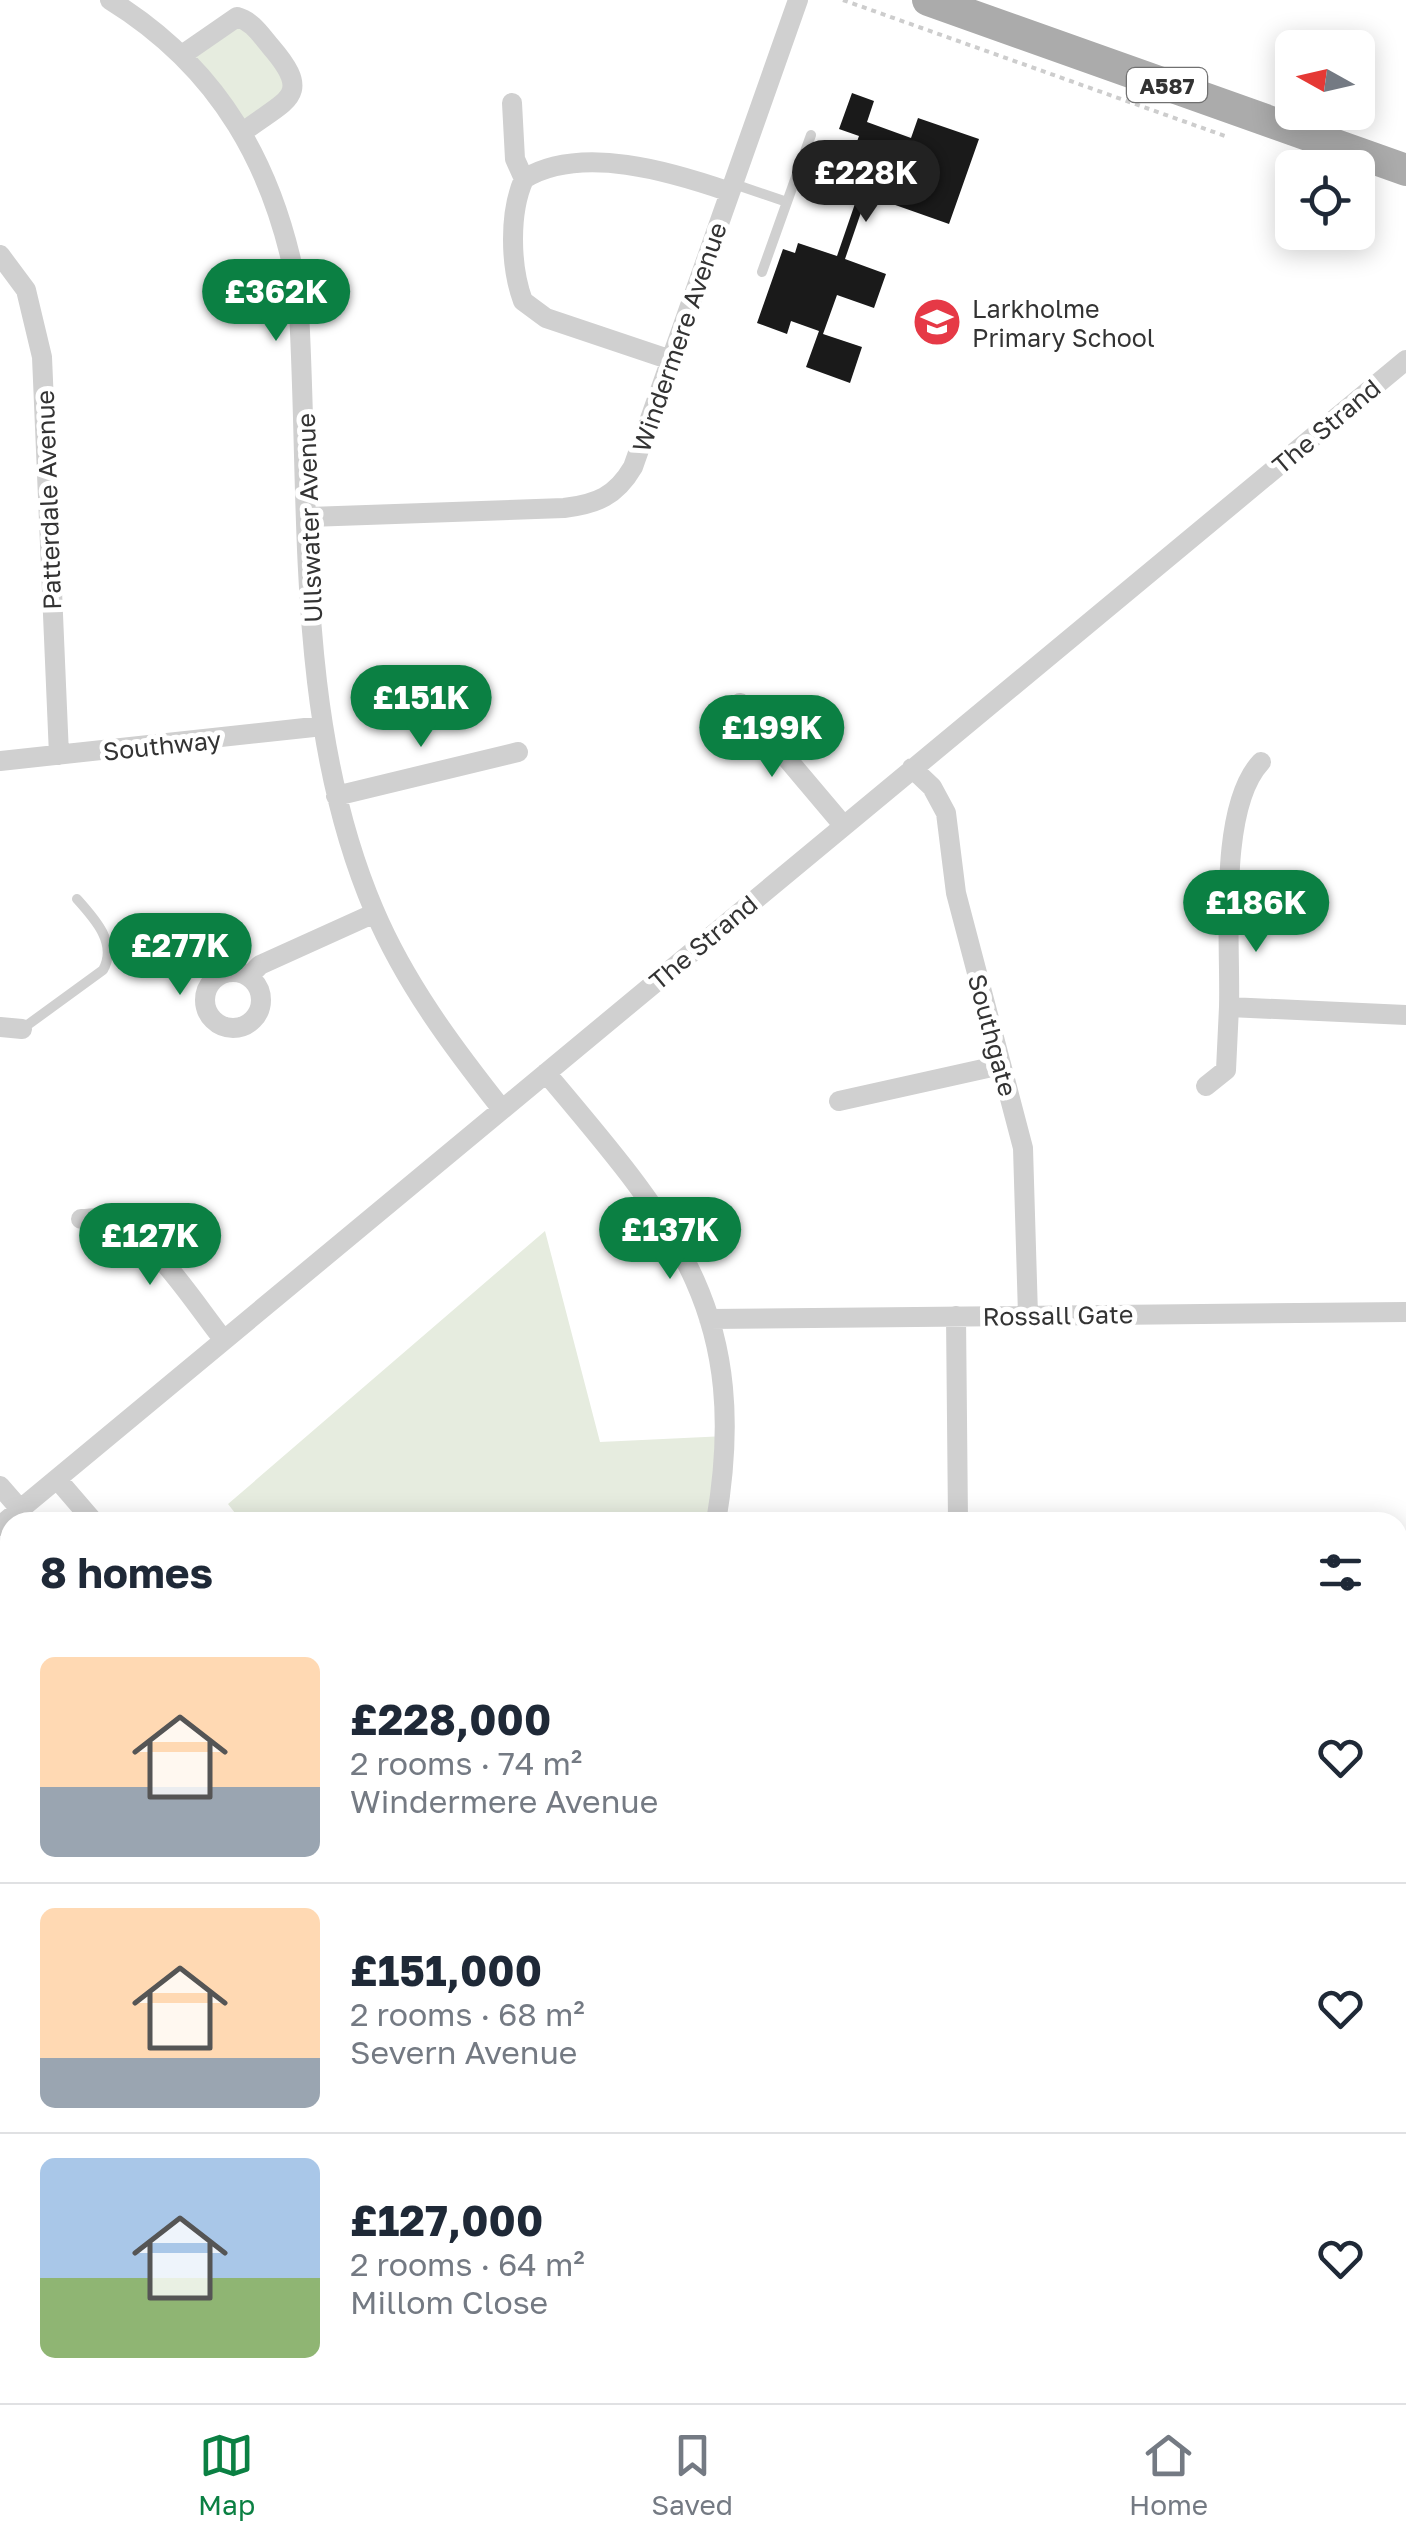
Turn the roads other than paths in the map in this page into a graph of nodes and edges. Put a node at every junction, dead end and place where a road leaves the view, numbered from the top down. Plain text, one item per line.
1 (110, 0) edge
2 (798, 0) edge
3 (928, 0) edge
4 (182, 54) junction
5 (512, 104) dead end
6 (243, 132) junction
7 (811, 135) dead end
8 (1406, 170) edge
9 (524, 179) junction
10 (732, 188) junction
11 (787, 202) junction
12 (0, 255) edge
13 (762, 272) dead end
14 (671, 360) junction
15 (1406, 360) edge
16 (309, 517) junction
17 (740, 703) dead end
18 (323, 726) junction
19 (518, 752) dead end
20 (59, 755) junction
21 (0, 761) edge
22 (1261, 762) dead end
23 (912, 768) junction
24 (336, 796) junction
25 (843, 825) junction
26 (78, 899) dead end
27 (375, 913) junction
28 (249, 976) dead end
29 (1229, 1007) junction
30 (1406, 1015) edge
31 (0, 1027) edge
32 (22, 1029) joint
33 (1001, 1065) junction
34 (546, 1073) junction
35 (1206, 1086) dead end
36 (839, 1101) dead end
37 (501, 1108) junction
38 (81, 1219) dead end
39 (1406, 1312) edge
40 (1028, 1315) junction
41 (956, 1316) junction
42 (709, 1320) junction
43 (223, 1339) junction
44 (57, 1479) junction
45 (0, 1486) edge
46 (20, 1509) junction
47 (16, 1512) edge
48 (85, 1512) edge
49 (717, 1512) edge
50 (958, 1512) edge

1 - 4 street, Ullswater Avenue
2 - 10 street, Windermere Avenue
3 - 8 main road, A587
4 - 6 street, Ullswater Avenue
4 - 6 street
5 - 9 street
6 - 16 street, Ullswater Avenue
7 - 11 lane
9 - 10 street
9 - 14 street
10 - 11 lane
10 - 14 street, Windermere Avenue
11 - 13 lane
12 - 20 street, Patterdale Avenue
14 - 16 street, Windermere Avenue
15 - 23 street, The Strand
16 - 18 street, Ullswater Avenue
17 - 25 street
18 - 20 street, Southway
18 - 24 street, Ullswater Avenue
19 - 24 street
20 - 21 street, Southway
22 - 29 street
23 - 25 street, The Strand
23 - 33 street, Southgate
24 - 27 street, Ullswater Avenue
25 - 34 street, The Strand
26 - 32 lane
27 - 28 street
27 - 37 street, Ullswater Avenue
29 - 30 street
29 - 35 street
31 - 32 street
33 - 36 street
33 - 40 street, Southgate
34 - 37 street, The Strand
34 - 42 street
37 - 43 street, The Strand
38 - 43 street
39 - 40 street, Rossall Gate
40 - 41 street, Rossall Gate
41 - 42 street, Rossall Gate
41 - 50 street
42 - 49 street
43 - 44 street, The Strand
44 - 46 street, The Strand
44 - 48 street
45 - 46 street
46 - 47 street, The Strand

